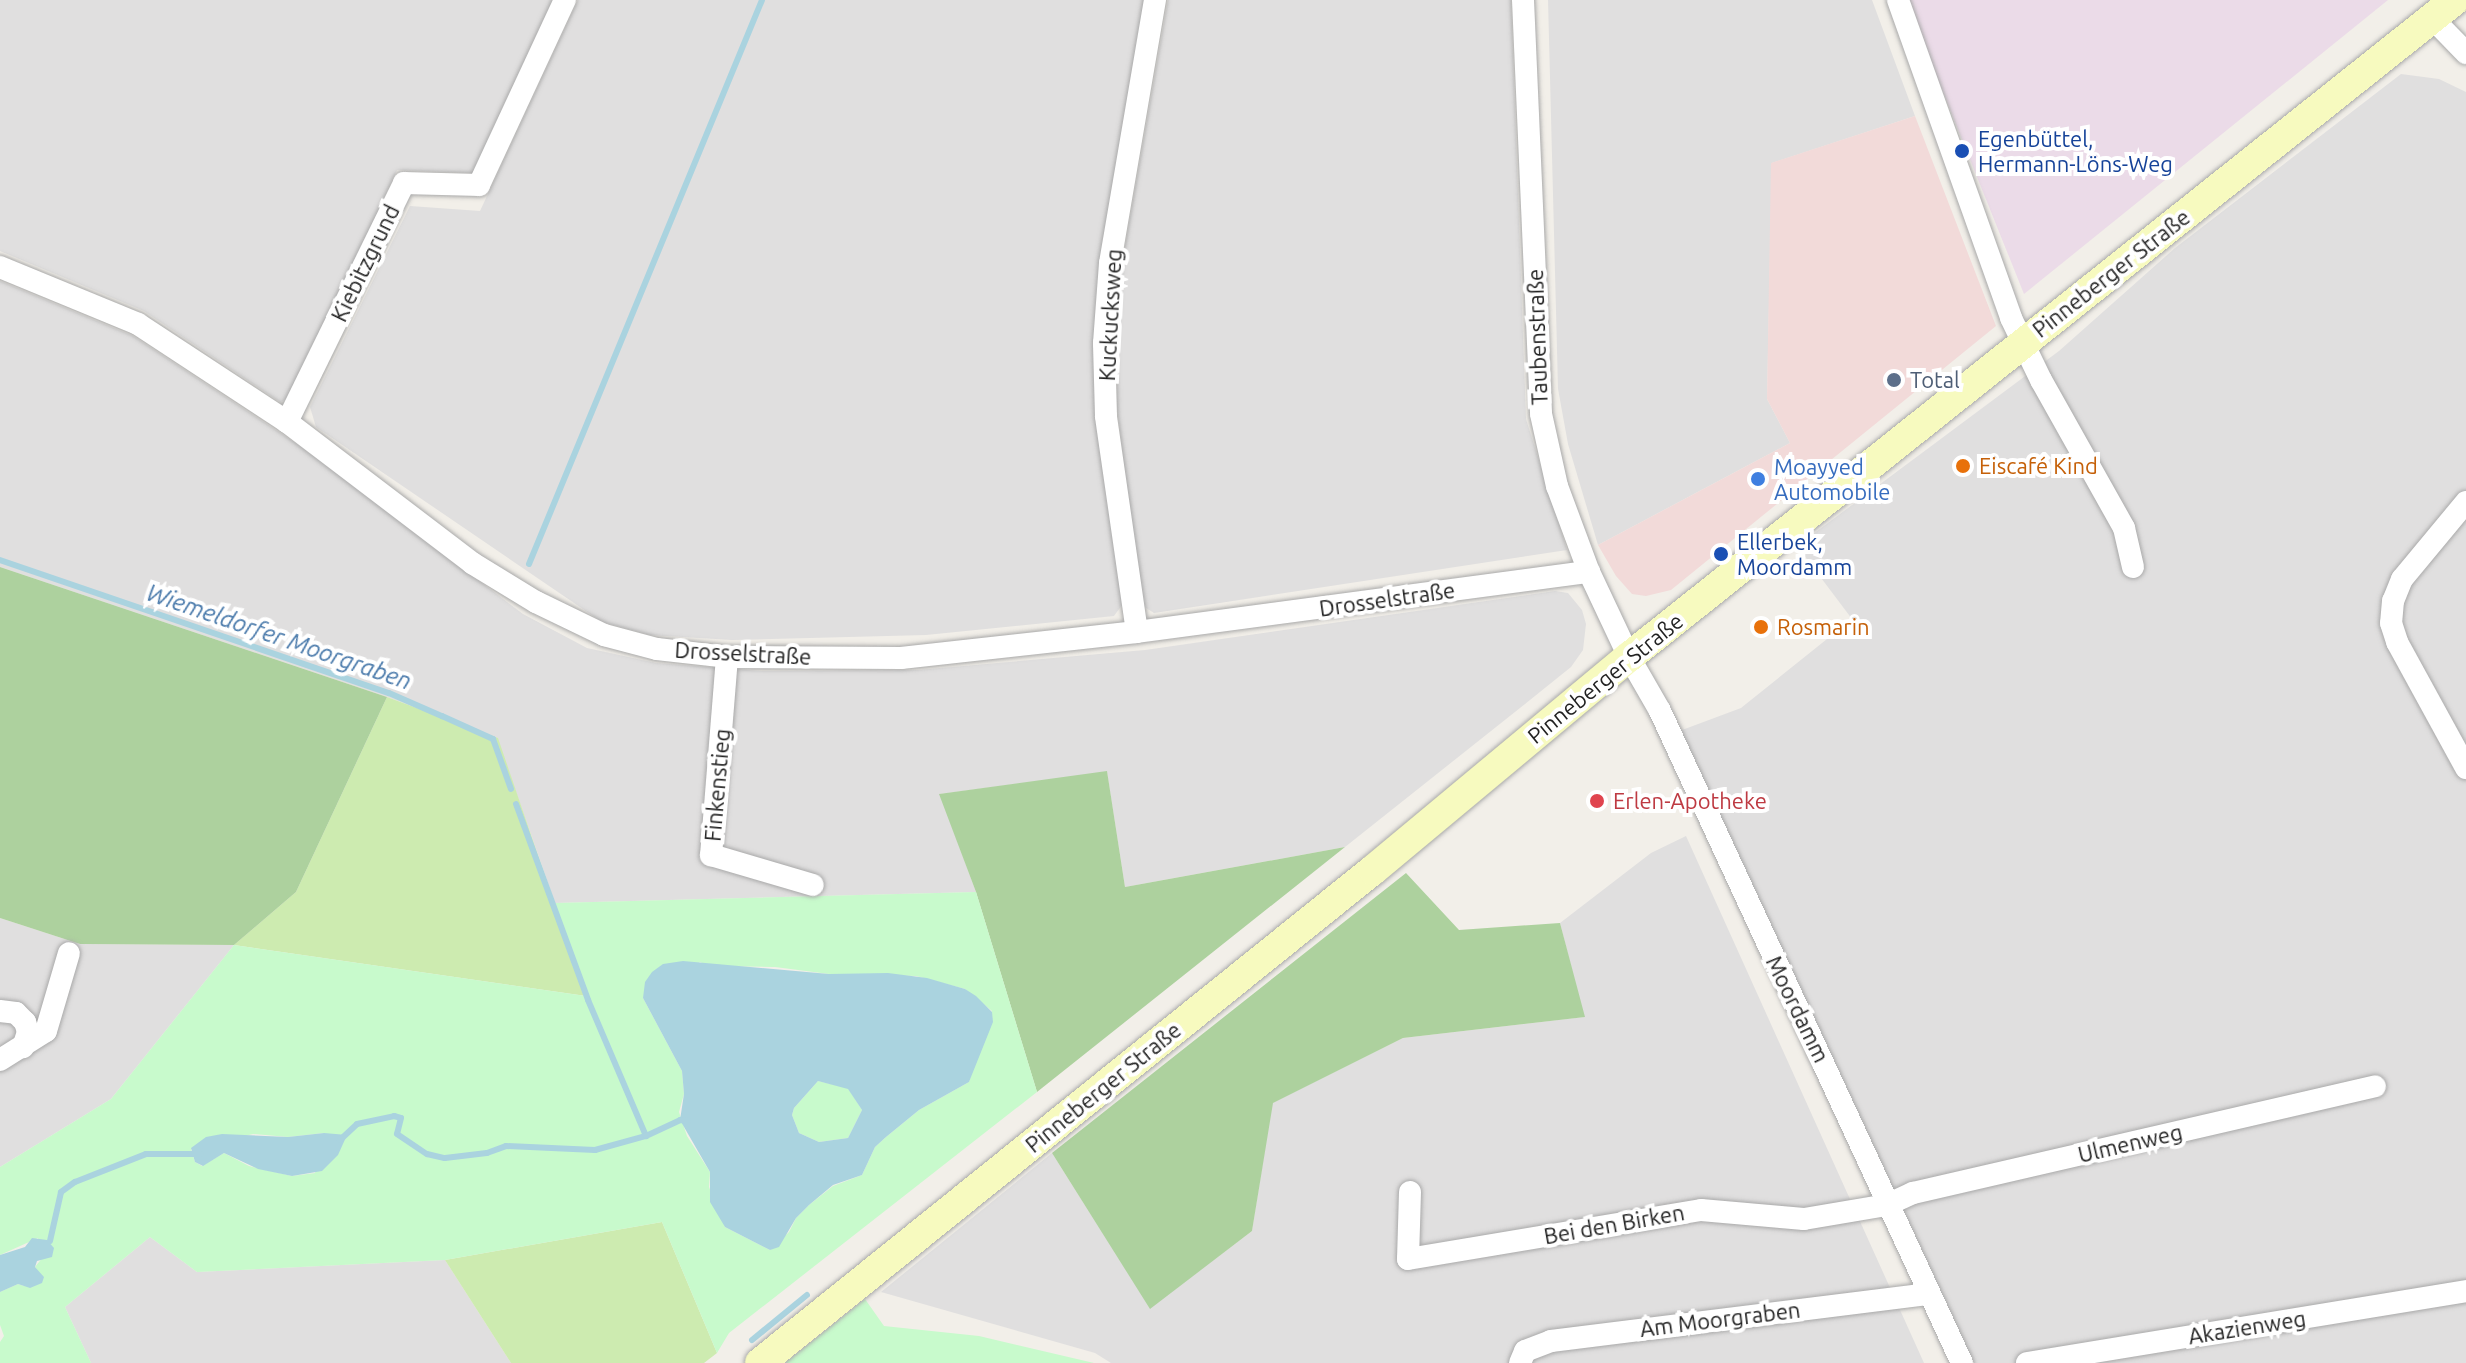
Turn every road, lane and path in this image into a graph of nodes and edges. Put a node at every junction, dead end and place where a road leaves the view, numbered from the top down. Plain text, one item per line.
1 (565, 0) edge
2 (1155, 0) edge
3 (1523, 0) edge
4 (1898, 0) edge
5 (2443, 9) edge
6 (2466, 53) edge
7 (0, 267) edge
8 (2023, 342) junction
9 (287, 422) junction
10 (2466, 502) edge
11 (2133, 567) dead end
12 (1589, 572) junction
13 (1137, 632) junction
14 (727, 657) junction
15 (1629, 657) junction
16 (2466, 768) edge
17 (813, 885) dead end
18 (69, 953) dead end
19 (0, 1011) edge
20 (23, 1047) junction
21 (0, 1060) edge
22 (2375, 1086) dead end
23 (1410, 1192) dead end
24 (1887, 1205) junction
25 (2466, 1291) edge
26 (1929, 1294) junction
27 (760, 1363) edge
28 (1520, 1363) edge
29 (1962, 1363) edge
30 (2027, 1363) edge

1 - 9 street, Kiebitzgrund
2 - 13 street, Kuckucksweg
3 - 12 street, Taubenstraße
4 - 8 street
5 - 6 street
5 - 8 main road, Pinneberger Straße
7 - 9 street, Drosselstraße
8 - 11 street
8 - 15 main road, Pinneberger Straße
9 - 14 street, Drosselstraße
10 - 16 street
12 - 13 street, Drosselstraße
12 - 15 street, Taubenstraße
13 - 14 street, Drosselstraße
14 - 17 street, Finkenstieg
15 - 24 street, Moordamm
15 - 27 main road, Pinneberger Straße
18 - 20 street
19 - 20 street
20 - 21 street
22 - 24 street, Ulmenweg
23 - 24 street, Bei den Birken
24 - 26 street, Moordamm
25 - 30 street, Akazienweg
26 - 28 street, Am Moorgraben
26 - 29 street, Moordamm

